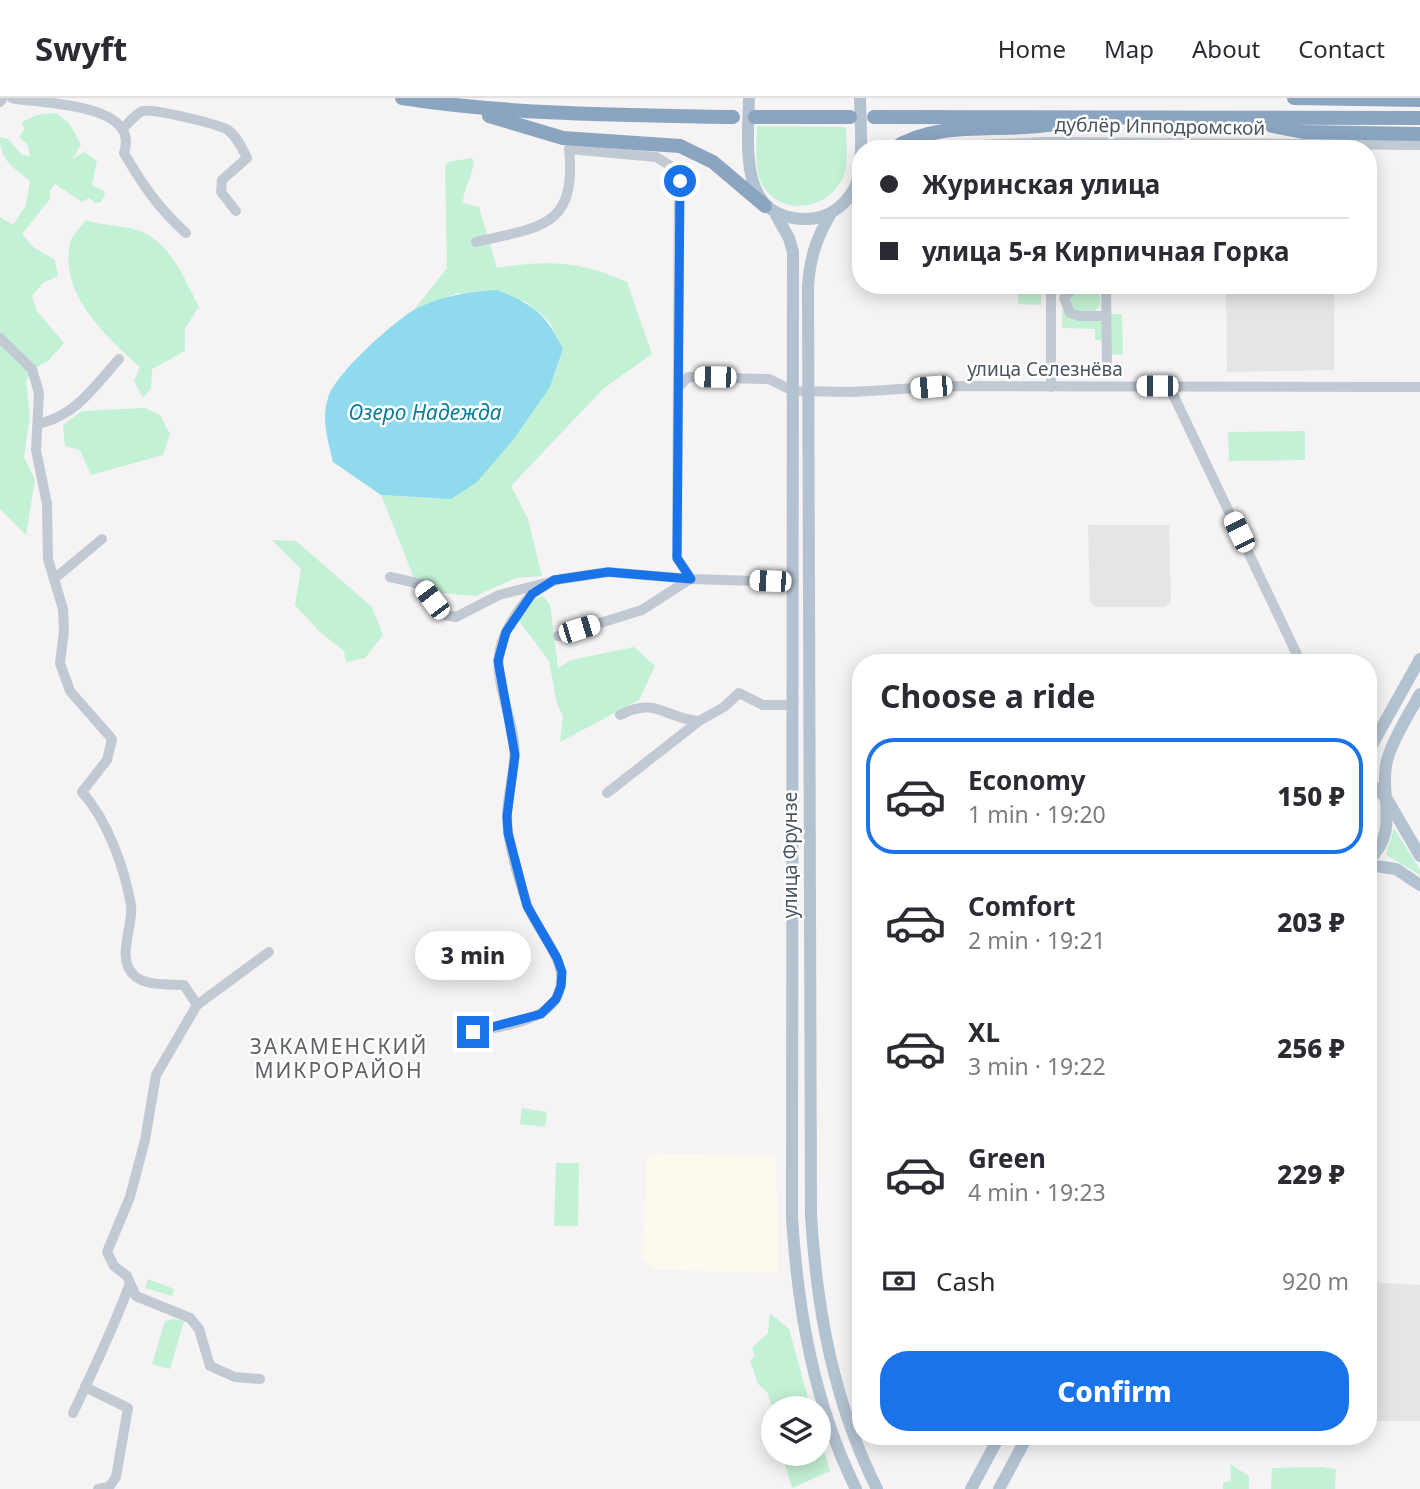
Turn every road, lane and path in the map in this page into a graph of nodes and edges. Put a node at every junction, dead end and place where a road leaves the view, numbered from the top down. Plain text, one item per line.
1 (12, 98) edge
2 (402, 98) edge
3 (749, 98) edge
4 (860, 98) edge
5 (1294, 98) edge
6 (1420, 100) edge
7 (461, 108) junction
8 (733, 117) dead end
9 (755, 117) dead end
10 (850, 117) dead end
11 (874, 117) dead end
12 (1078, 117) junction
13 (1420, 118) edge
14 (1239, 120) junction
15 (122, 129) junction
16 (1420, 134) edge
17 (860, 140) edge
18 (906, 140) edge
19 (1377, 145) edge
20 (1420, 145) edge
21 (852, 191) edge
22 (236, 211) dead end
23 (770, 211) junction
24 (830, 215) junction
25 (186, 233) dead end
26 (476, 242) dead end
27 (1051, 294) edge
28 (1067, 294) edge
29 (1106, 294) edge
30 (1106, 316) junction
31 (0, 338) edge
32 (119, 359) dead end
33 (1107, 370) dead end
34 (1169, 386) junction
35 (1051, 387) junction
36 (1420, 387) edge
37 (678, 388) junction
38 (793, 390) junction
39 (810, 391) junction
40 (38, 424) junction
41 (102, 539) dead end
42 (390, 577) dead end
43 (54, 579) junction
44 (691, 579) junction
45 (554, 580) junction
46 (793, 582) junction
47 (558, 636) dead end
48 (1297, 654) edge
49 (1420, 659) edge
50 (1420, 694) edge
51 (793, 705) junction
52 (620, 715) dead end
53 (699, 720) junction
54 (1377, 736) edge
55 (1377, 790) edge
56 (607, 793) dead end
57 (1387, 799) junction
58 (1377, 849) edge
59 (1420, 856) edge
60 (1377, 864) edge
61 (1420, 885) edge
62 (791, 920) junction
63 (809, 920) junction
64 (269, 952) dead end
65 (809, 1000) junction
66 (791, 1001) junction
67 (197, 1005) junction
68 (473, 1032) dead end
69 (130, 1283) junction
70 (260, 1379) dead end
71 (85, 1387) junction
72 (73, 1413) dead end
73 (852, 1437) edge
74 (855, 1445) edge
75 (995, 1445) edge
76 (1023, 1445) edge
77 (98, 1489) edge
78 (856, 1489) edge
79 (877, 1489) edge
80 (971, 1489) edge
81 (999, 1489) edge

1 - 15 street
2 - 7 highway
3 - 23 main road, улица Фрунзе
4 - 17 main road
5 - 6 highway
7 - 8 highway
7 - 23 highway
9 - 10 highway
11 - 12 highway
12 - 14 highway
12 - 18 highway
13 - 14 highway
14 - 16 highway
15 - 22 street
15 - 25 street
19 - 20 street, дублёр Ипподромской
21 - 24 main road, улица Фрунзе
23 - 24 main road
23 - 38 main road, улица Фрунзе
24 - 39 main road, улица Фрунзе
26 - 37 street
27 - 35 street
28 - 30 street
29 - 30 street
30 - 33 street
31 - 40 street
32 - 40 street
34 - 35 street, улица Селезнёва
34 - 36 street, улица Селезнёва
34 - 48 street
35 - 39 street, улица Селезнёва
37 - 38 street, улица Селезнёва
37 - 44 street
38 - 39 street, улица Селезнёва
38 - 46 main road, улица Фрунзе
39 - 63 main road, улица Фрунзе
40 - 43 street
41 - 43 street
42 - 45 street
43 - 67 street
44 - 45 street
44 - 46 street
44 - 47 street
45 - 68 street
46 - 51 main road, улица Фрунзе
49 - 54 main road
50 - 57 main road
51 - 53 street
51 - 62 main road, улица Фрунзе
52 - 53 street
53 - 56 street
55 - 57 main road
57 - 58 main road
57 - 59 main road
60 - 61 main road
62 - 63 main road
62 - 66 main road, улица Фрунзе
63 - 65 main road, улица Фрунзе
64 - 67 street
65 - 66 main road
65 - 73 main road, улица Фрунзе
66 - 78 main road, улица Фрунзе
67 - 69 street
69 - 70 street
69 - 71 street
71 - 72 street
71 - 77 street
74 - 79 main road, улица Фрунзе
75 - 80 main road
76 - 81 main road

